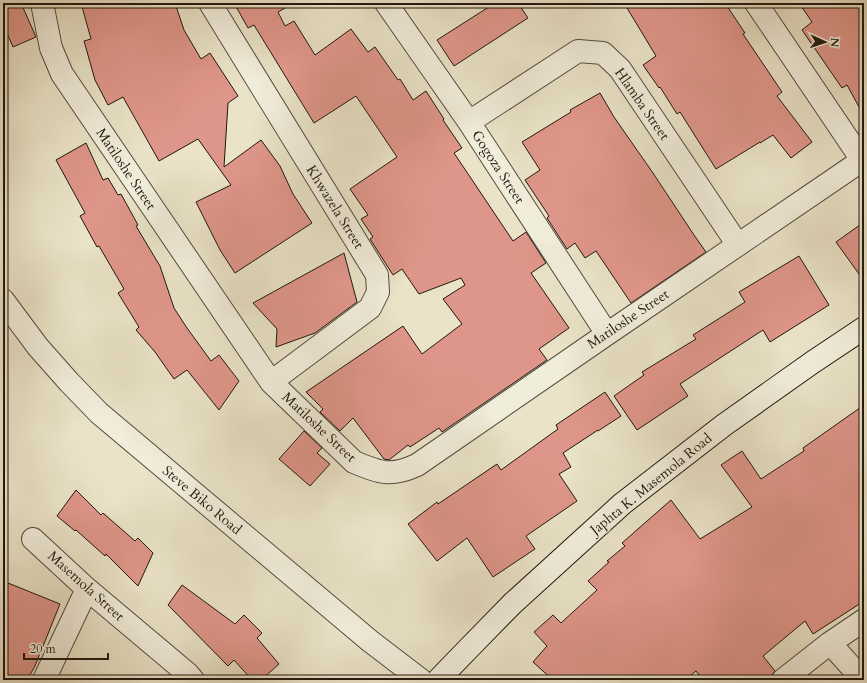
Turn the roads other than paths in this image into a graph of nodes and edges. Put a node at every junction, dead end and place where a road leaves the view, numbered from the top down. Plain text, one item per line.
1 (42, 3) edge
2 (210, 3) edge
3 (386, 3) edge
4 (756, 3) edge
5 (469, 122) junction
6 (863, 160) edge
7 (738, 245) junction
8 (3, 300) edge
9 (864, 328) edge
10 (607, 334) junction
11 (271, 382) junction
12 (33, 539) dead end
13 (87, 589) junction
14 (864, 620) edge
15 (830, 644) junction
16 (44, 680) edge
17 (193, 680) edge
18 (421, 680) edge
19 (438, 680) edge
20 (783, 680) edge
21 (863, 680) edge

1 - 11 street, Matiloshe Street
2 - 11 street, Khwazela Street
3 - 5 street, Gogoza Street
4 - 6 street
5 - 7 street, Hlamba Street
5 - 10 street, Gogoza Street
6 - 7 street, Matiloshe Street
7 - 10 street, Matiloshe Street
8 - 18 street, Steve Biko Road
9 - 19 street, Japhta K. Masemola Road
10 - 11 street, Matiloshe Street
12 - 13 street, Masemola Street
13 - 16 street
13 - 17 street, Masemola Street
14 - 15 street
15 - 20 street
15 - 21 street

